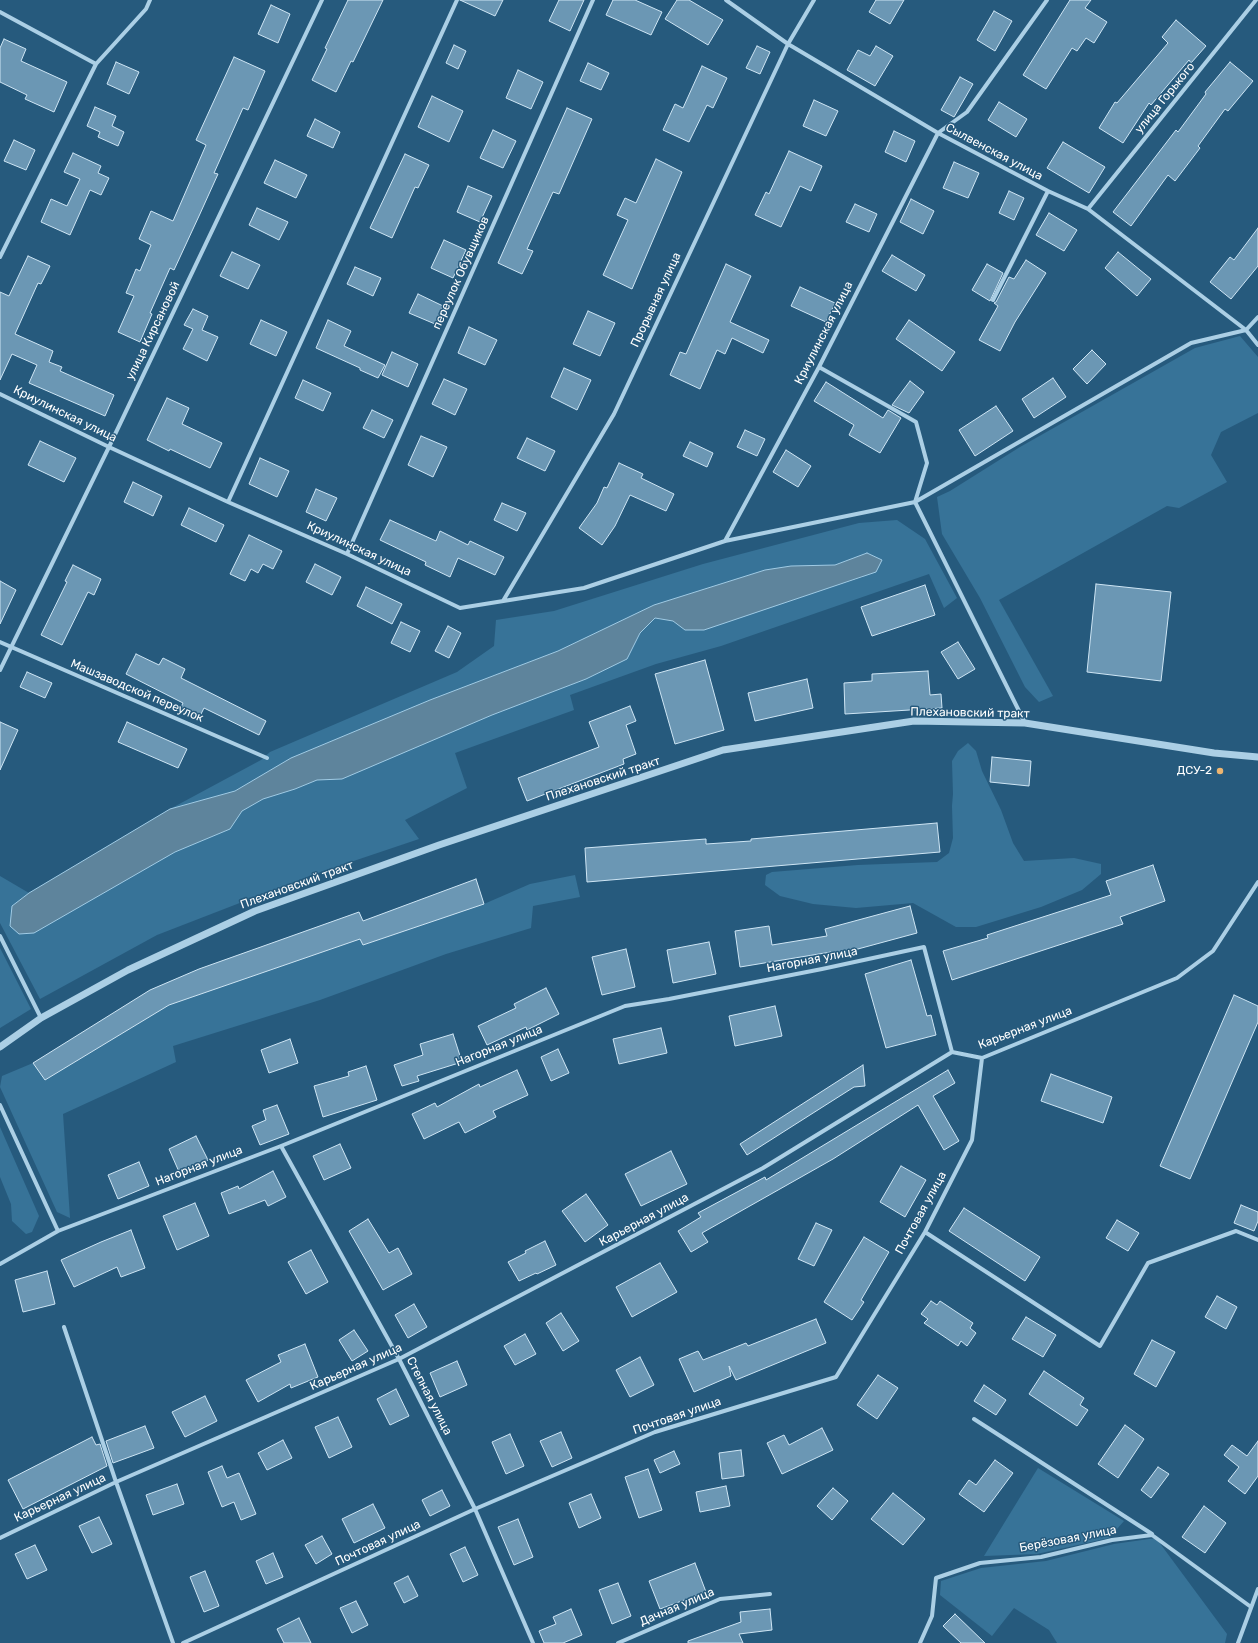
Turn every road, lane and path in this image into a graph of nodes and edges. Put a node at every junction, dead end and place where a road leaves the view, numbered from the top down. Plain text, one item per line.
1 (150, 0) edge
2 (322, 0) edge
3 (457, 0) edge
4 (593, 0) edge
5 (726, 0) edge
6 (814, 0) edge
7 (1047, 0) edge
8 (1256, 0) edge
9 (0, 12) edge
10 (788, 44) junction
11 (96, 64) junction
12 (938, 133) junction
13 (1048, 192) junction
14 (1088, 209) junction
15 (0, 257) edge
16 (992, 300) dead end
17 (1258, 317) edge
18 (1246, 330) junction
19 (1258, 344) edge
20 (819, 367) junction
21 (0, 394) edge
22 (109, 447) junction
23 (228, 502) junction
24 (915, 502) junction
25 (726, 541) junction
26 (347, 554) junction
27 (503, 601) junction
28 (0, 642) edge
29 (10, 647) junction
30 (0, 670) edge
31 (1025, 723) junction
32 (1258, 757) edge
33 (267, 758) dead end
34 (1258, 882) edge
35 (0, 936) edge
36 (41, 1018) junction
37 (0, 1047) edge
38 (952, 1052) junction
39 (982, 1058) junction
40 (0, 1105) edge
41 (281, 1146) junction
42 (58, 1231) junction
43 (925, 1232) junction
44 (1258, 1240) edge
45 (0, 1264) edge
46 (64, 1327) dead end
47 (399, 1359) junction
48 (974, 1419) dead end
49 (116, 1482) junction
50 (475, 1509) junction
51 (1152, 1535) junction
52 (0, 1538) edge
53 (1258, 1589) edge
54 (770, 1594) dead end
55 (1251, 1607) junction
56 (173, 1643) edge
57 (183, 1643) edge
58 (533, 1643) edge
59 (618, 1643) edge
60 (920, 1643) edge
61 (1238, 1643) edge

1 - 11 street
2 - 22 street, улица Кирсановой
3 - 23 street
4 - 26 street, переулок Обувщиков
5 - 10 street, Сылвенская улица
6 - 10 street, Прорывная улица
7 - 12 street
8 - 14 street, улица Горького
9 - 11 street
10 - 12 street, Сылвенская улица
10 - 27 street, Прорывная улица
11 - 15 street
12 - 13 street, Сылвенская улица
12 - 20 street, Криулинская улица
13 - 14 street, Сылвенская улица
13 - 16 street
14 - 18 street, Сылвенская улица
17 - 18 street
18 - 19 street, Сылвенская улица
18 - 24 street, Криулинская улица
20 - 24 street
20 - 25 street, Криулинская улица
21 - 22 street, Криулинская улица
22 - 23 street, Криулинская улица
22 - 29 street, улица Кирсановой
23 - 26 street, Криулинская улица
24 - 25 street, Криулинская улица
24 - 31 street
25 - 27 street, Криулинская улица
26 - 27 street, Криулинская улица
28 - 29 street, Машзаводской переулок
29 - 30 street, улица Кирсановой
29 - 33 street, Машзаводской переулок
31 - 32 street, Плехановский тракт
31 - 36 street, Плехановский тракт
34 - 39 street, Карьерная улица
35 - 36 street
36 - 37 street, Плехановский тракт
38 - 39 street, Карьерная улица
38 - 41 street, Нагорная улица
38 - 47 street, Карьерная улица
39 - 43 street, Почтовая улица
40 - 42 street
41 - 42 street, Нагорная улица
41 - 47 street, Степная улица
42 - 45 street, Нагорная улица
43 - 44 street
43 - 50 street, Почтовая улица
46 - 49 street
47 - 49 street, Карьерная улица
47 - 50 street, Степная улица
48 - 51 street
49 - 52 street, Карьерная улица
49 - 56 street
50 - 57 street, Почтовая улица
50 - 58 street, Степная улица
51 - 55 street
51 - 60 street, Берёзовая улица
53 - 55 street
54 - 59 street, Дачная улица
55 - 61 street

